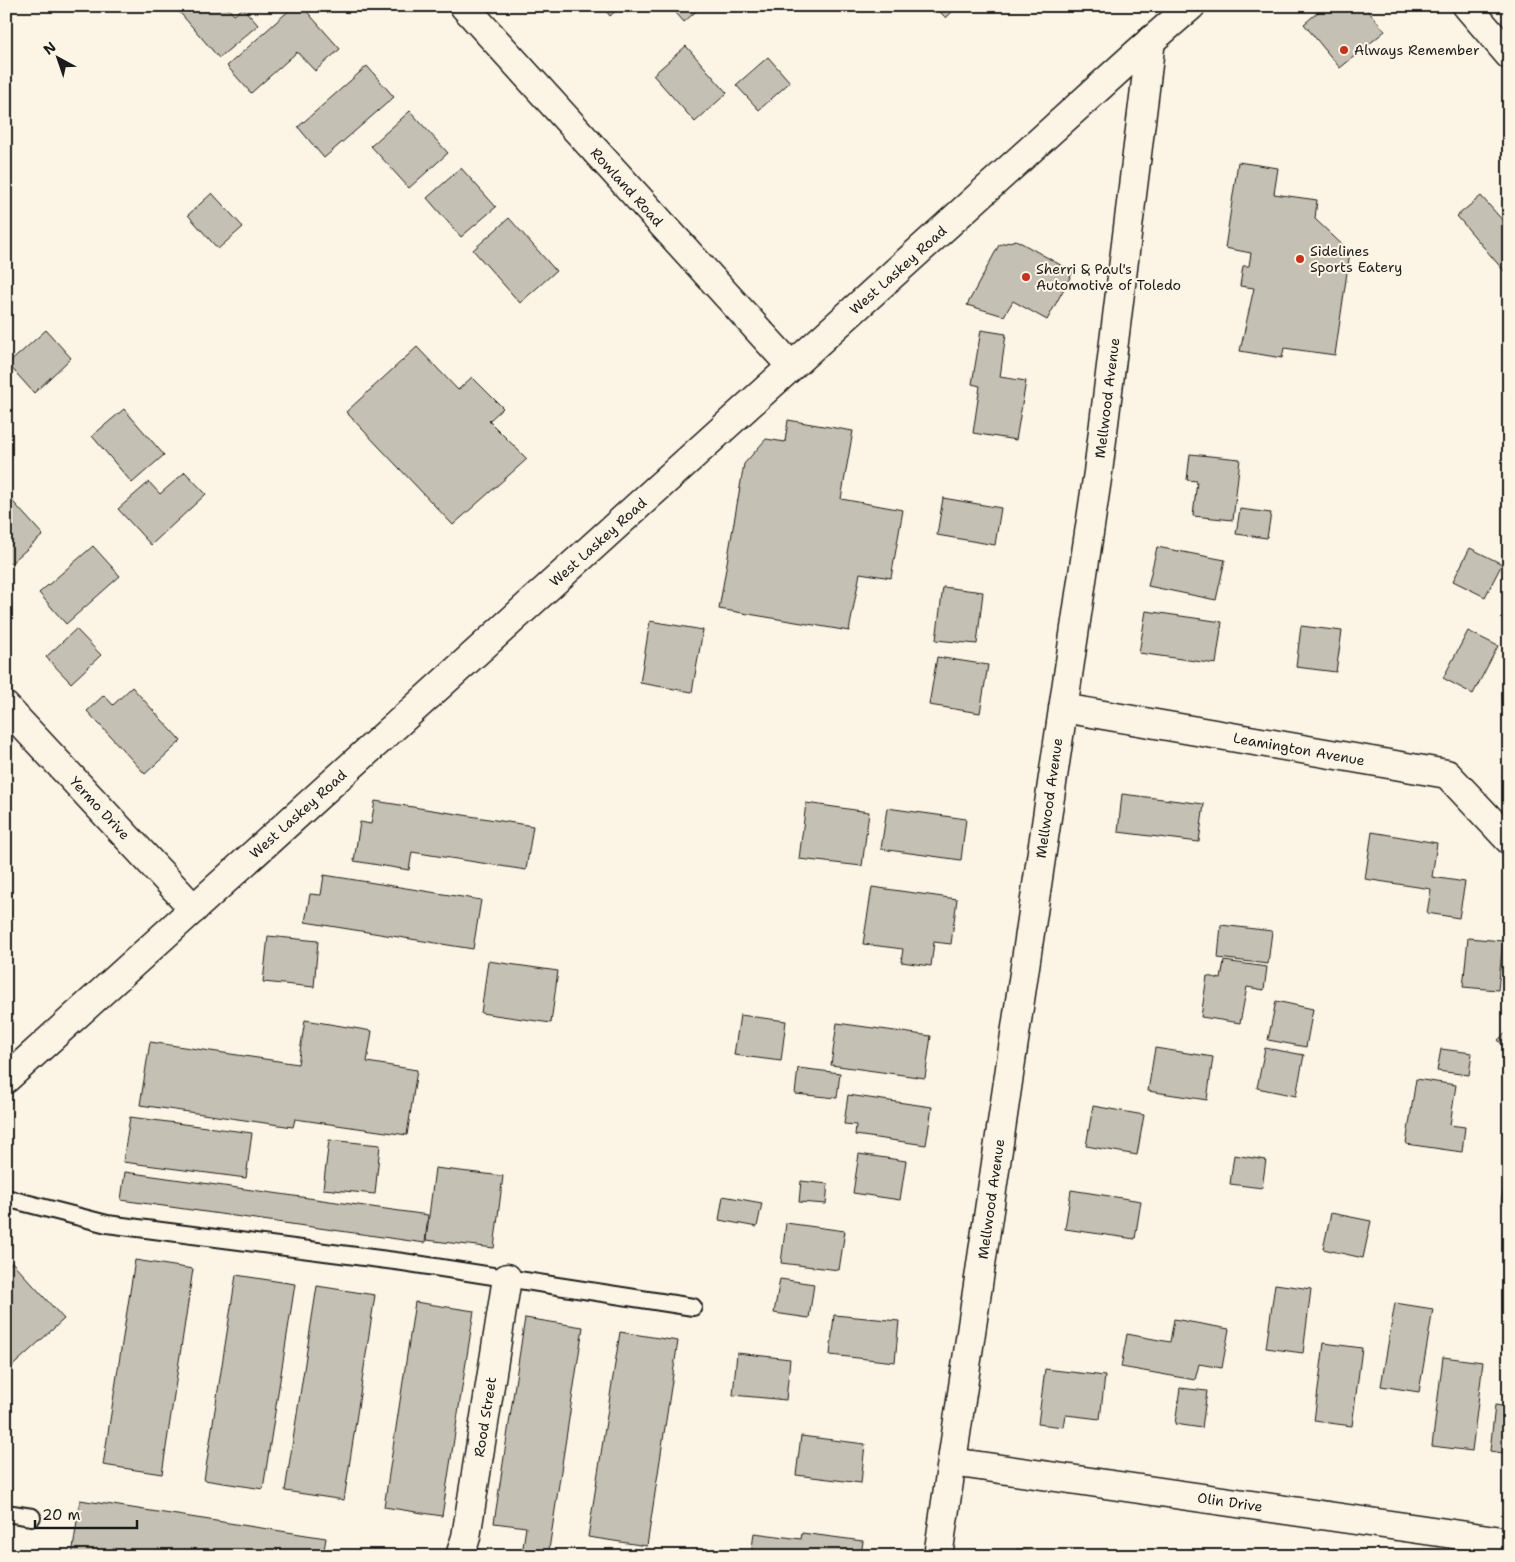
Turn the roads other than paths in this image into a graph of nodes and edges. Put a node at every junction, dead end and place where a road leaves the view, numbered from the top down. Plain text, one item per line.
1 (464, 6) edge
2 (1191, 6) edge
3 (1467, 6) edge
4 (1151, 40) junction
5 (1509, 55) edge
6 (791, 366) junction
7 (6, 707) edge
8 (1062, 708) junction
9 (1509, 840) edge
10 (194, 908) junction
11 (6, 1078) edge
12 (6, 1198) edge
13 (507, 1278) junction
14 (693, 1307) dead end
15 (952, 1462) junction
16 (6, 1513) edge
17 (32, 1517) dead end
18 (1509, 1542) edge
19 (460, 1556) edge
20 (938, 1556) edge

1 - 6 street, Rowland Road
2 - 4 street, West Laskey Road
3 - 5 street
4 - 6 street, West Laskey Road
4 - 8 street, Mellwood Avenue
6 - 10 street, West Laskey Road
7 - 10 street, Yermo Drive
8 - 9 street, Leamington Avenue
8 - 15 street, Mellwood Avenue
10 - 11 street, West Laskey Road
12 - 13 lane
13 - 14 lane
13 - 19 street, Rood Street
15 - 18 street, Olin Drive
15 - 20 street, Mellwood Avenue
16 - 17 lane

